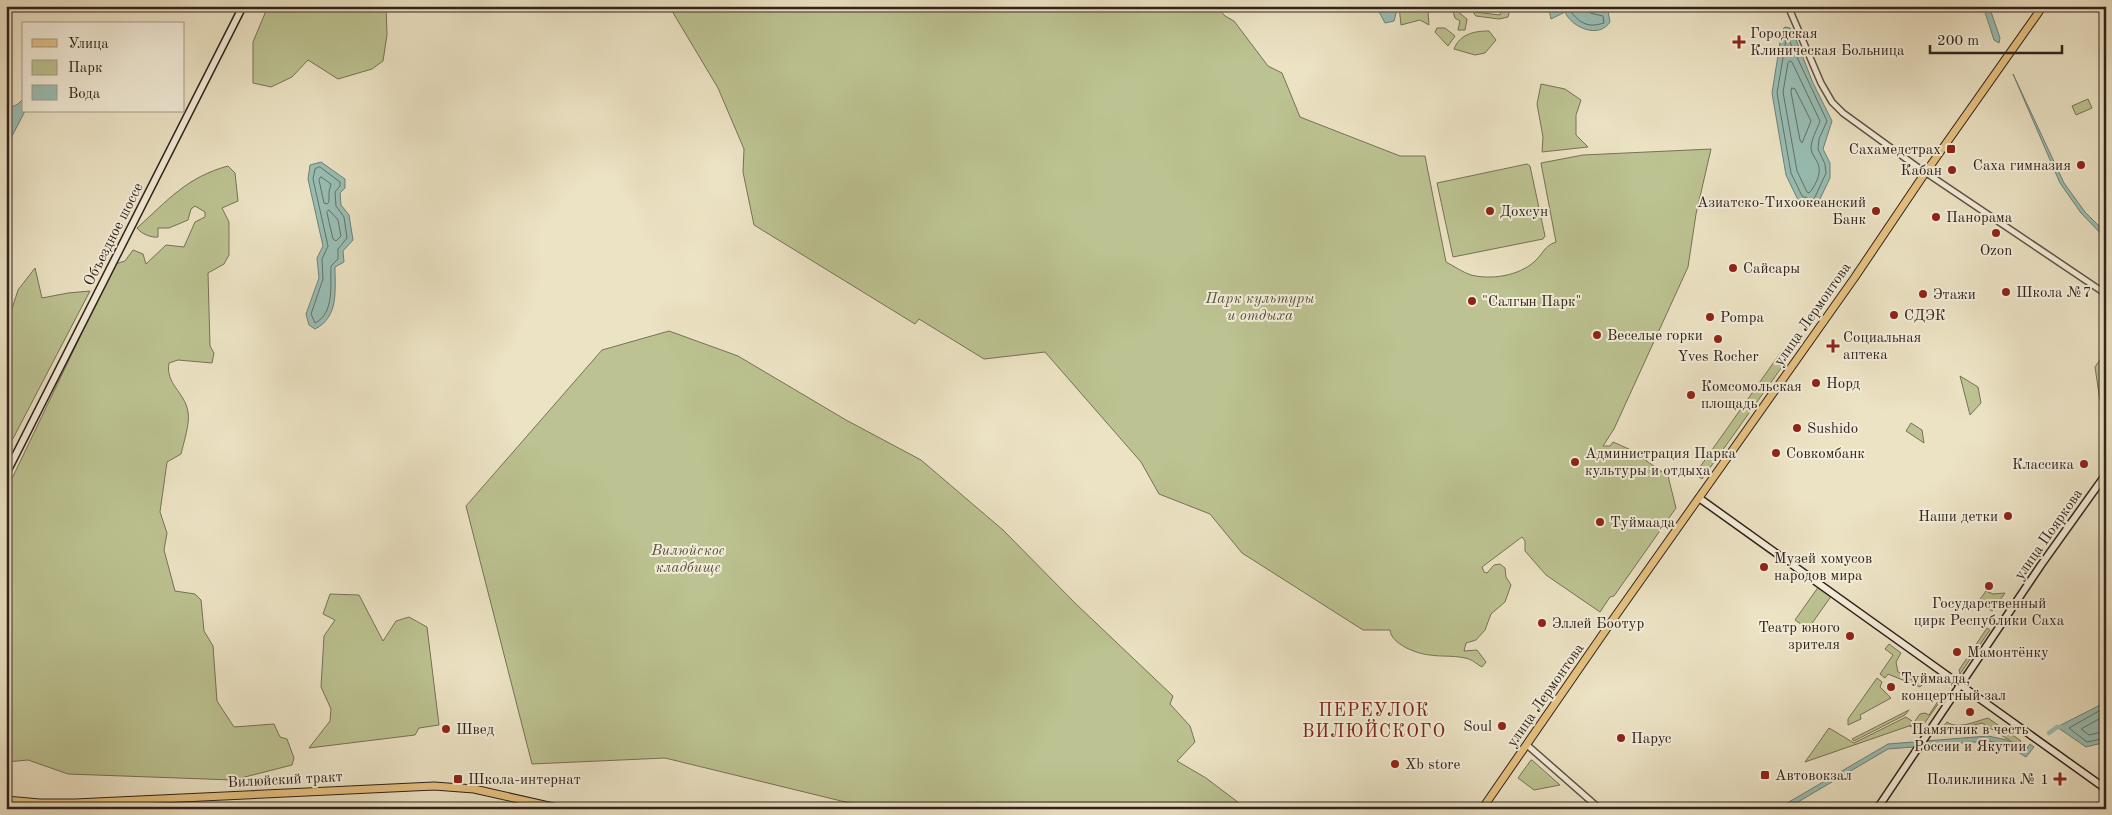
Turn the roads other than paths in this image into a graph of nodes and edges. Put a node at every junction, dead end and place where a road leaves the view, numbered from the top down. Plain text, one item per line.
1 (243, 6) edge
2 (1788, 6) edge
3 (2043, 6) edge
4 (1926, 172) junction
5 (2106, 294) edge
6 (6, 474) edge
7 (2106, 474) edge
8 (1699, 498) junction
9 (1961, 685) junction
10 (1527, 745) junction
11 (2106, 789) edge
12 (6, 800) edge
13 (562, 809) edge
14 (1482, 809) edge
15 (1600, 809) edge
16 (1877, 809) edge

1 - 6 main road, Объездное шоссе
2 - 4 street
3 - 4 main road, улица Лермонтова
4 - 5 street
4 - 8 main road, улица Лермонтова
7 - 9 main road, улица Пояркова
8 - 9 main road
8 - 10 main road, улица Лермонтова
9 - 11 main road
9 - 16 main road, улица Пояркова
10 - 14 main road, улица Лермонтова
10 - 15 street
12 - 13 main road, Вилюйский тракт

